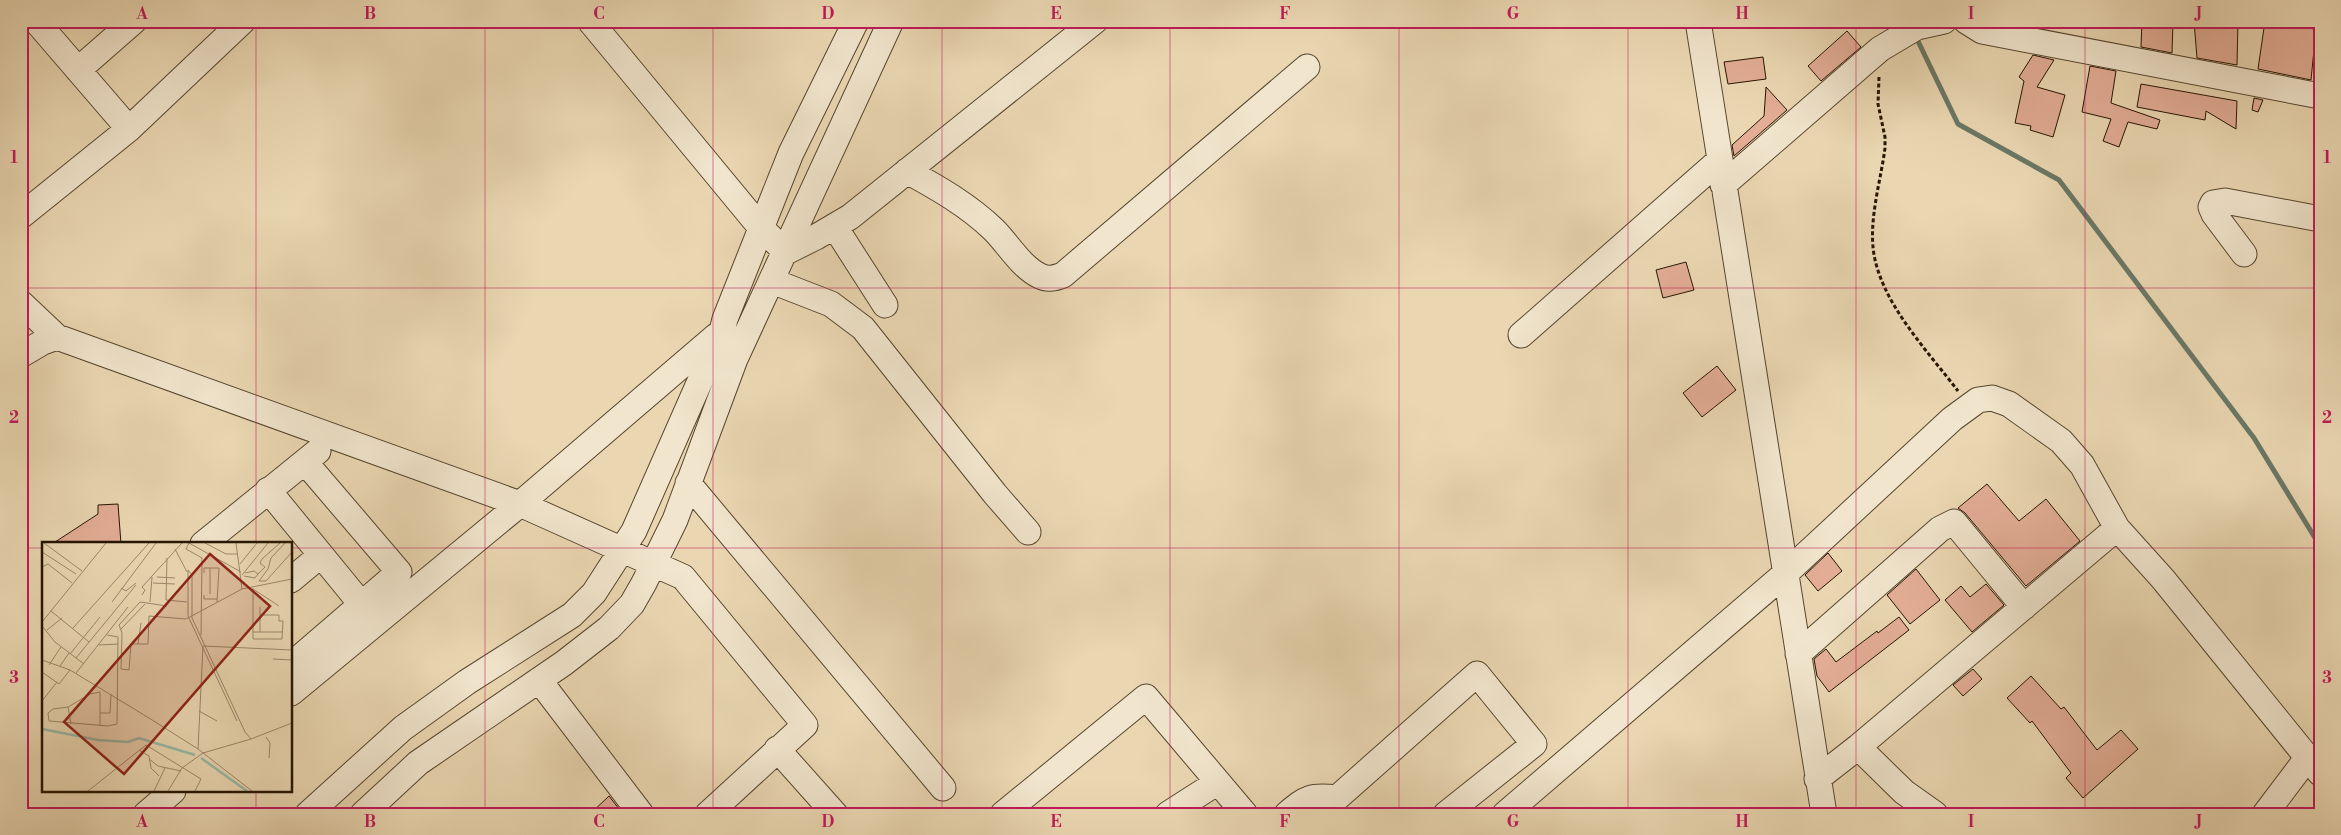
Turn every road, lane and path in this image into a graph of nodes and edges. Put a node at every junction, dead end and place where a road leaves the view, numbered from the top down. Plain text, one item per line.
1 (36, 21) edge
2 (134, 21) edge
3 (243, 21) edge
4 (590, 21) edge
5 (856, 21) edge
6 (891, 21) edge
7 (1095, 21) edge
8 (1698, 21) edge
9 (1944, 21) edge
10 (1966, 21) edge
11 (2048, 32) edge
12 (1884, 45) junction
13 (1307, 67) dead end
14 (78, 70) junction
15 (2320, 96) edge
16 (128, 129) junction
17 (1720, 160) junction
18 (907, 171) junction
19 (1723, 185) junction
20 (21, 216) edge
21 (2320, 219) edge
22 (835, 227) junction
23 (761, 228) junction
24 (786, 252) junction
25 (2244, 254) dead end
26 (772, 282) junction
27 (21, 303) edge
28 (886, 305) dead end
29 (751, 325) junction
30 (722, 331) junction
31 (1521, 334) dead end
32 (57, 337) junction
33 (21, 356) edge
34 (1969, 406) junction
35 (334, 437) junction
36 (305, 462) junction
37 (688, 483) junction
38 (268, 490) junction
39 (520, 504) junction
40 (2117, 528) junction
41 (1028, 532) dead end
42 (205, 542) edge
43 (622, 549) junction
44 (321, 555) junction
45 (654, 564) junction
46 (1786, 573) junction
47 (292, 579) edge
48 (362, 605) junction
49 (2024, 606) junction
50 (1798, 654) junction
51 (292, 664) edge
52 (540, 680) junction
53 (292, 692) edge
54 (1858, 747) junction
55 (777, 749) junction
56 (2314, 765) edge
57 (1817, 779) junction
58 (1218, 782) junction
59 (943, 788) dead end
60 (709, 813) edge
61 (308, 814) edge
62 (363, 814) edge
63 (642, 814) edge
64 (835, 814) edge
65 (1003, 814) edge
66 (1168, 814) edge
67 (1245, 814) edge
68 (1287, 814) edge
69 (1446, 814) edge
70 (1505, 814) edge
71 (1824, 814) edge
72 (1935, 814) edge
73 (2265, 814) edge

1 - 14 street
2 - 14 street
3 - 16 street
4 - 23 street
5 - 23 street
6 - 24 street
7 - 18 street
8 - 17 street
9 - 12 street
10 - 11 street
11 - 15 street
12 - 19 street
12 - 34 path
13 - 18 street
14 - 16 street
16 - 20 street
17 - 19 street
17 - 31 street
18 - 22 street
19 - 46 street
21 - 25 street
22 - 24 street
22 - 28 street
23 - 24 street
23 - 30 street
24 - 26 street
26 - 29 street
26 - 41 street
27 - 32 street
29 - 30 street
29 - 37 street
30 - 39 street
30 - 43 street
32 - 33 street
32 - 35 street
34 - 40 street
34 - 46 street
35 - 36 street
35 - 39 street
36 - 38 street
36 - 48 street
37 - 45 street
37 - 59 street
38 - 42 street
38 - 44 street
39 - 43 street
39 - 53 street
40 - 49 street
40 - 56 street
43 - 45 street
43 - 61 street
44 - 47 street
44 - 48 street
45 - 52 street
45 - 55 street
46 - 50 street
46 - 70 street
48 - 51 street
49 - 50 street
49 - 54 street
50 - 57 street
52 - 62 street
52 - 63 street
54 - 57 street
54 - 72 street
55 - 60 street
55 - 64 street
56 - 73 street
57 - 71 street
58 - 65 street
58 - 66 street
58 - 67 street
68 - 69 street

